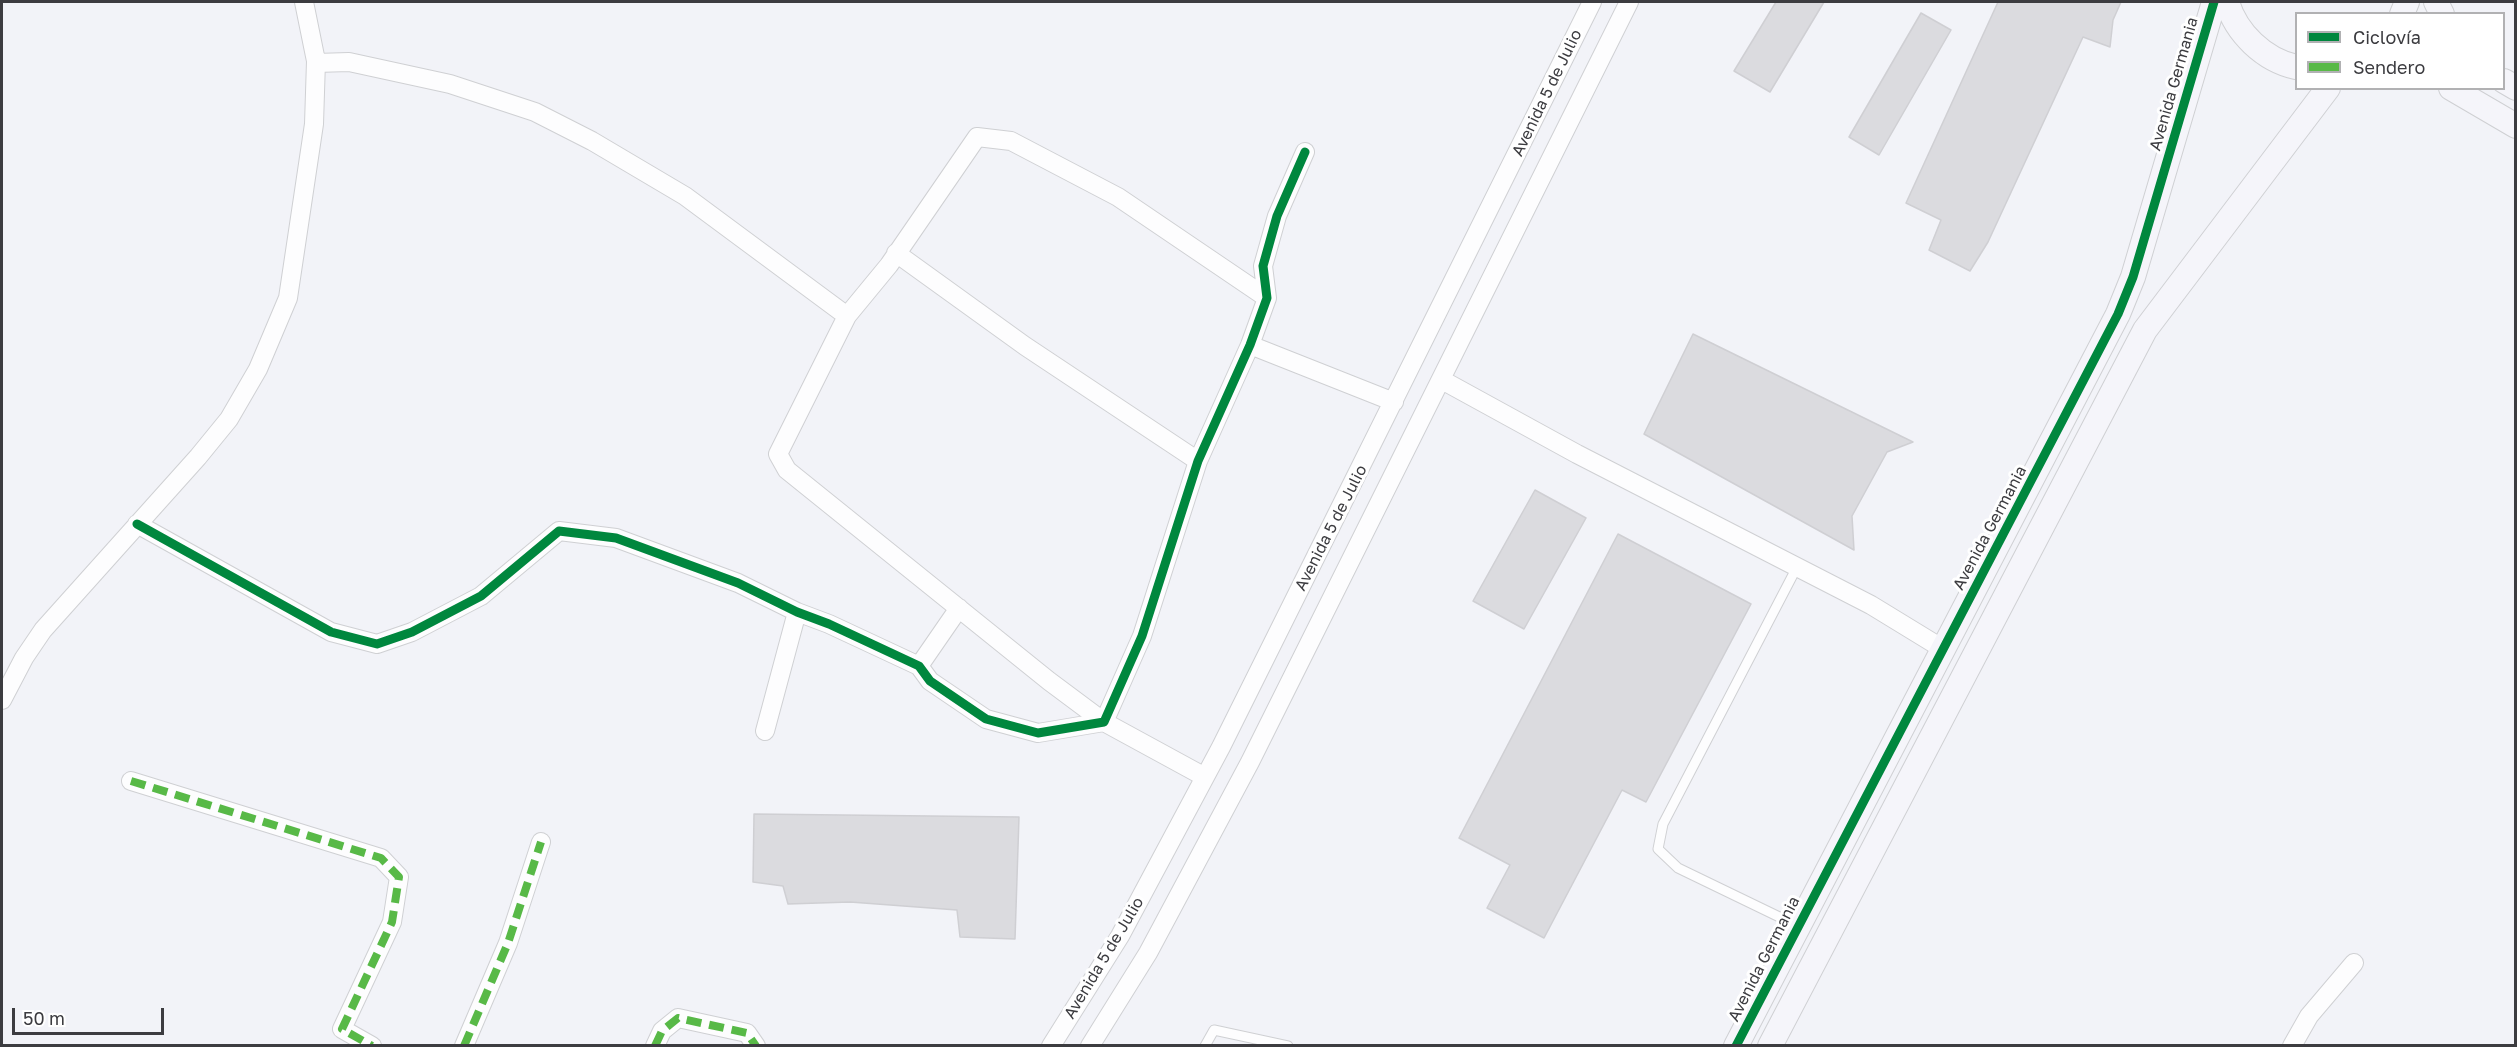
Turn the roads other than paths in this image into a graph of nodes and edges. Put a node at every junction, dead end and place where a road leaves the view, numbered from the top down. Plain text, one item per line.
1 (304, 2) edge
2 (1592, 2) edge
3 (1629, 2) edge
4 (2214, 2) edge
5 (2227, 2) edge
6 (316, 63) junction
7 (2295, 67) edge
8 (2326, 90) edge
9 (2454, 90) edge
10 (2516, 126) edge
11 (1305, 152) dead end
12 (896, 253) junction
13 (1267, 298) junction
14 (847, 316) junction
15 (1250, 345) junction
16 (1442, 380) junction
17 (1394, 402) junction
18 (1198, 461) junction
19 (137, 524) junction
20 (1797, 567) junction
21 (959, 608) junction
22 (797, 612) junction
23 (1943, 649) junction
24 (919, 666) junction
25 (2, 700) edge
26 (1104, 722) junction
27 (765, 731) dead end
28 (1205, 777) junction
29 (131, 781) dead end
30 (541, 842) dead end
31 (1798, 926) junction
32 (2354, 963) dead end
33 (372, 1046) edge
34 (464, 1046) edge
35 (655, 1046) edge
36 (756, 1046) edge
37 (1052, 1046) edge
38 (1090, 1046) edge
39 (1205, 1046) edge
40 (1288, 1046) edge
41 (1736, 1046) edge
42 (1770, 1046) edge
43 (2292, 1046) edge

1 - 6 street
2 - 17 street, Avenida 5 de Julio
3 - 16 street, Avenida 5 de Julio
4 - 23 street, Avenida Germania
5 - 7 street
6 - 14 street
6 - 19 street
8 - 42 street
9 - 10 street
11 - 13 street
12 - 13 street
12 - 14 street
12 - 18 street
13 - 15 street
14 - 21 street
15 - 17 street
15 - 18 street
16 - 20 street
16 - 38 street, Avenida 5 de Julio
17 - 28 street, Avenida 5 de Julio
18 - 26 street
19 - 22 street
19 - 25 street
20 - 23 street
20 - 31 lane
21 - 24 street
21 - 26 street
22 - 24 street
22 - 27 street
23 - 31 street, Avenida Germania
24 - 26 street
26 - 28 street
28 - 37 street, Avenida 5 de Julio
29 - 33 street
30 - 34 street
31 - 41 street, Avenida Germania
32 - 43 street
35 - 36 street
39 - 40 lane

